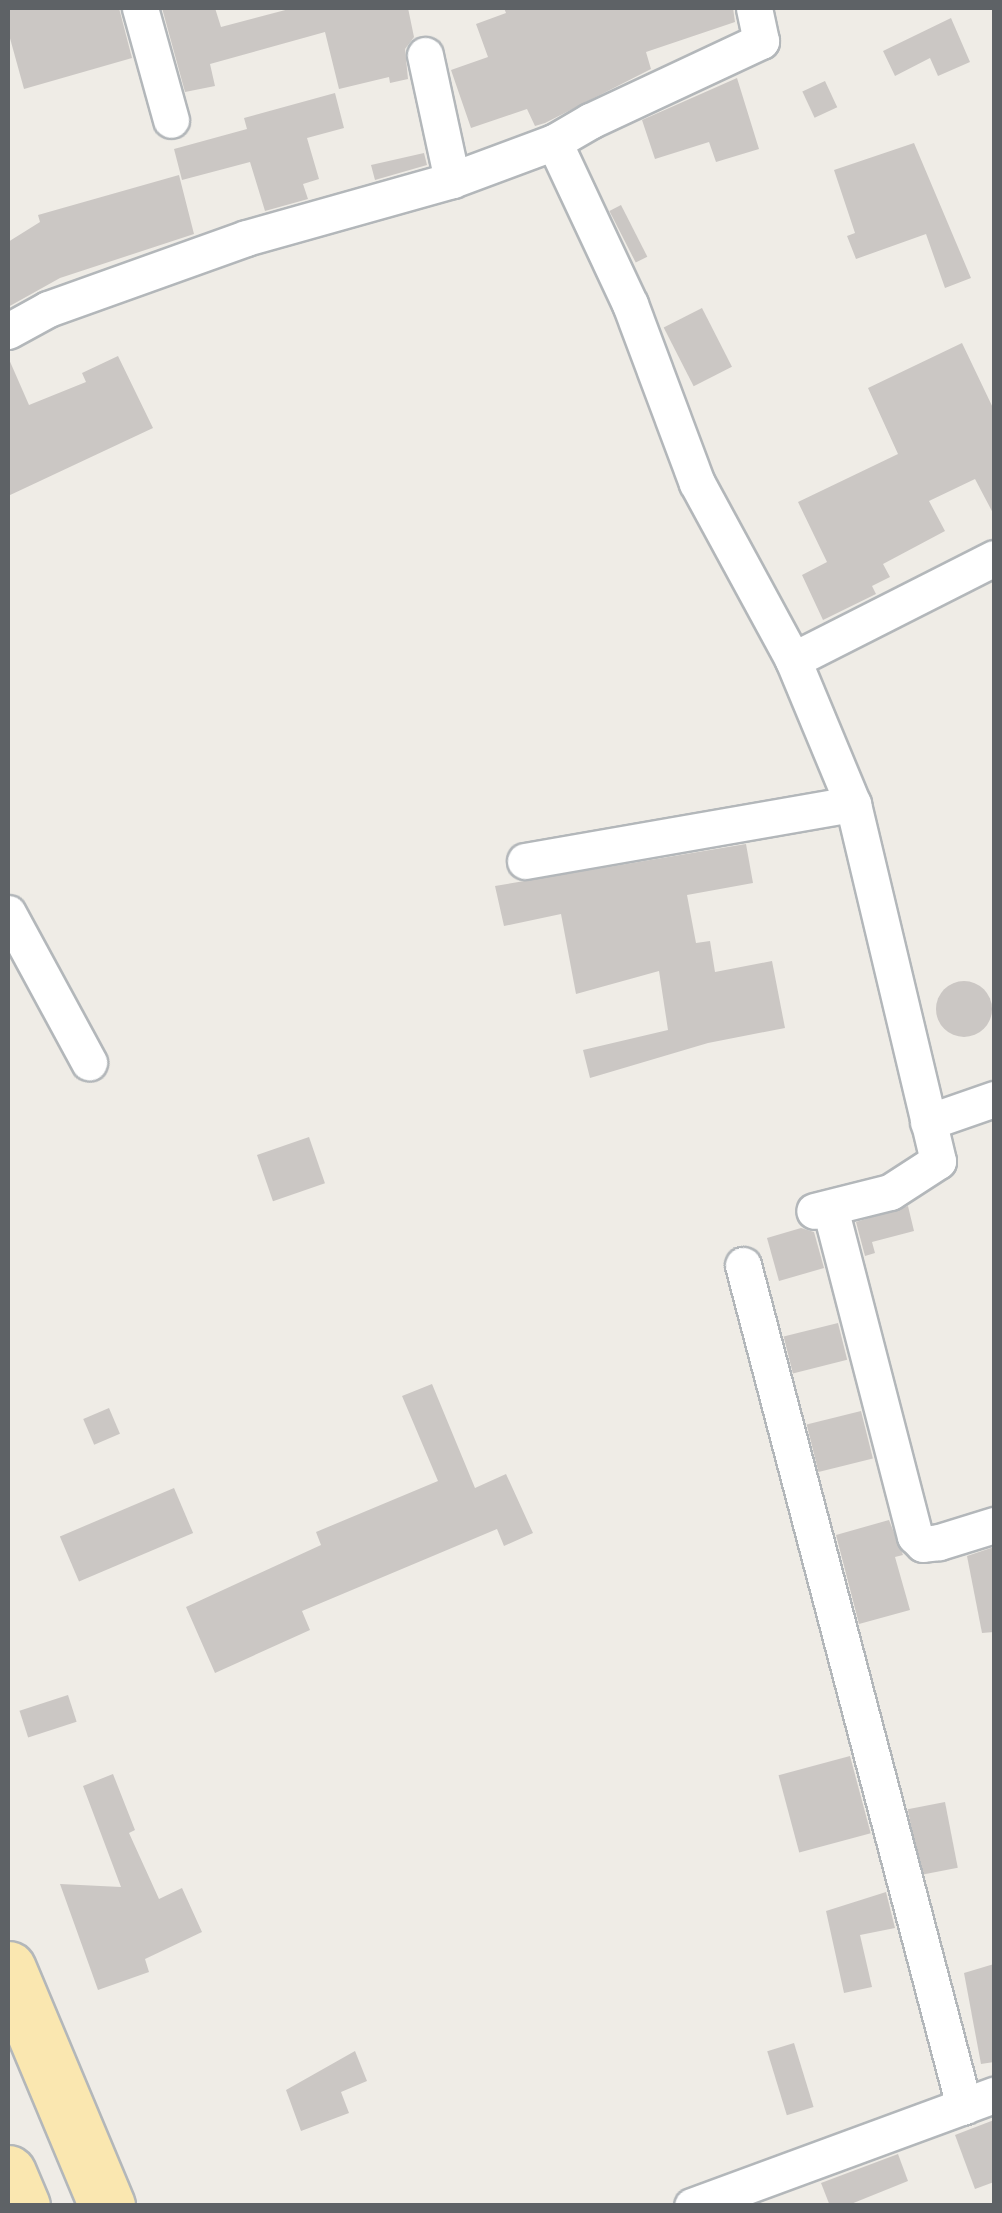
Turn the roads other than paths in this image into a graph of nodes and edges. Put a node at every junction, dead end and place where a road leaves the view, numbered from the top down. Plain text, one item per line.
1 (140, 8) edge
2 (754, 8) edge
3 (425, 55) dead end
4 (171, 120) dead end
5 (554, 142) junction
6 (452, 180) junction
7 (8, 332) edge
8 (994, 558) edge
9 (793, 660) junction
10 (853, 804) junction
11 (525, 861) dead end
12 (8, 913) edge
13 (89, 1062) dead end
14 (994, 1099) edge
15 (928, 1122) junction
16 (743, 1266) dead end
17 (994, 1525) edge
18 (8, 1970) edge
19 (980, 2100) edge
20 (8, 2172) edge
21 (22, 2206) edge
22 (107, 2206) edge
23 (692, 2206) edge

1 - 4 street
2 - 5 street
3 - 6 street
5 - 6 street
5 - 9 street
6 - 7 street
8 - 9 street
9 - 10 street
10 - 11 street
10 - 15 street
12 - 13 street
14 - 15 street
15 - 17 street
16 - 19 street
18 - 22 main road
19 - 23 street
20 - 21 main road

